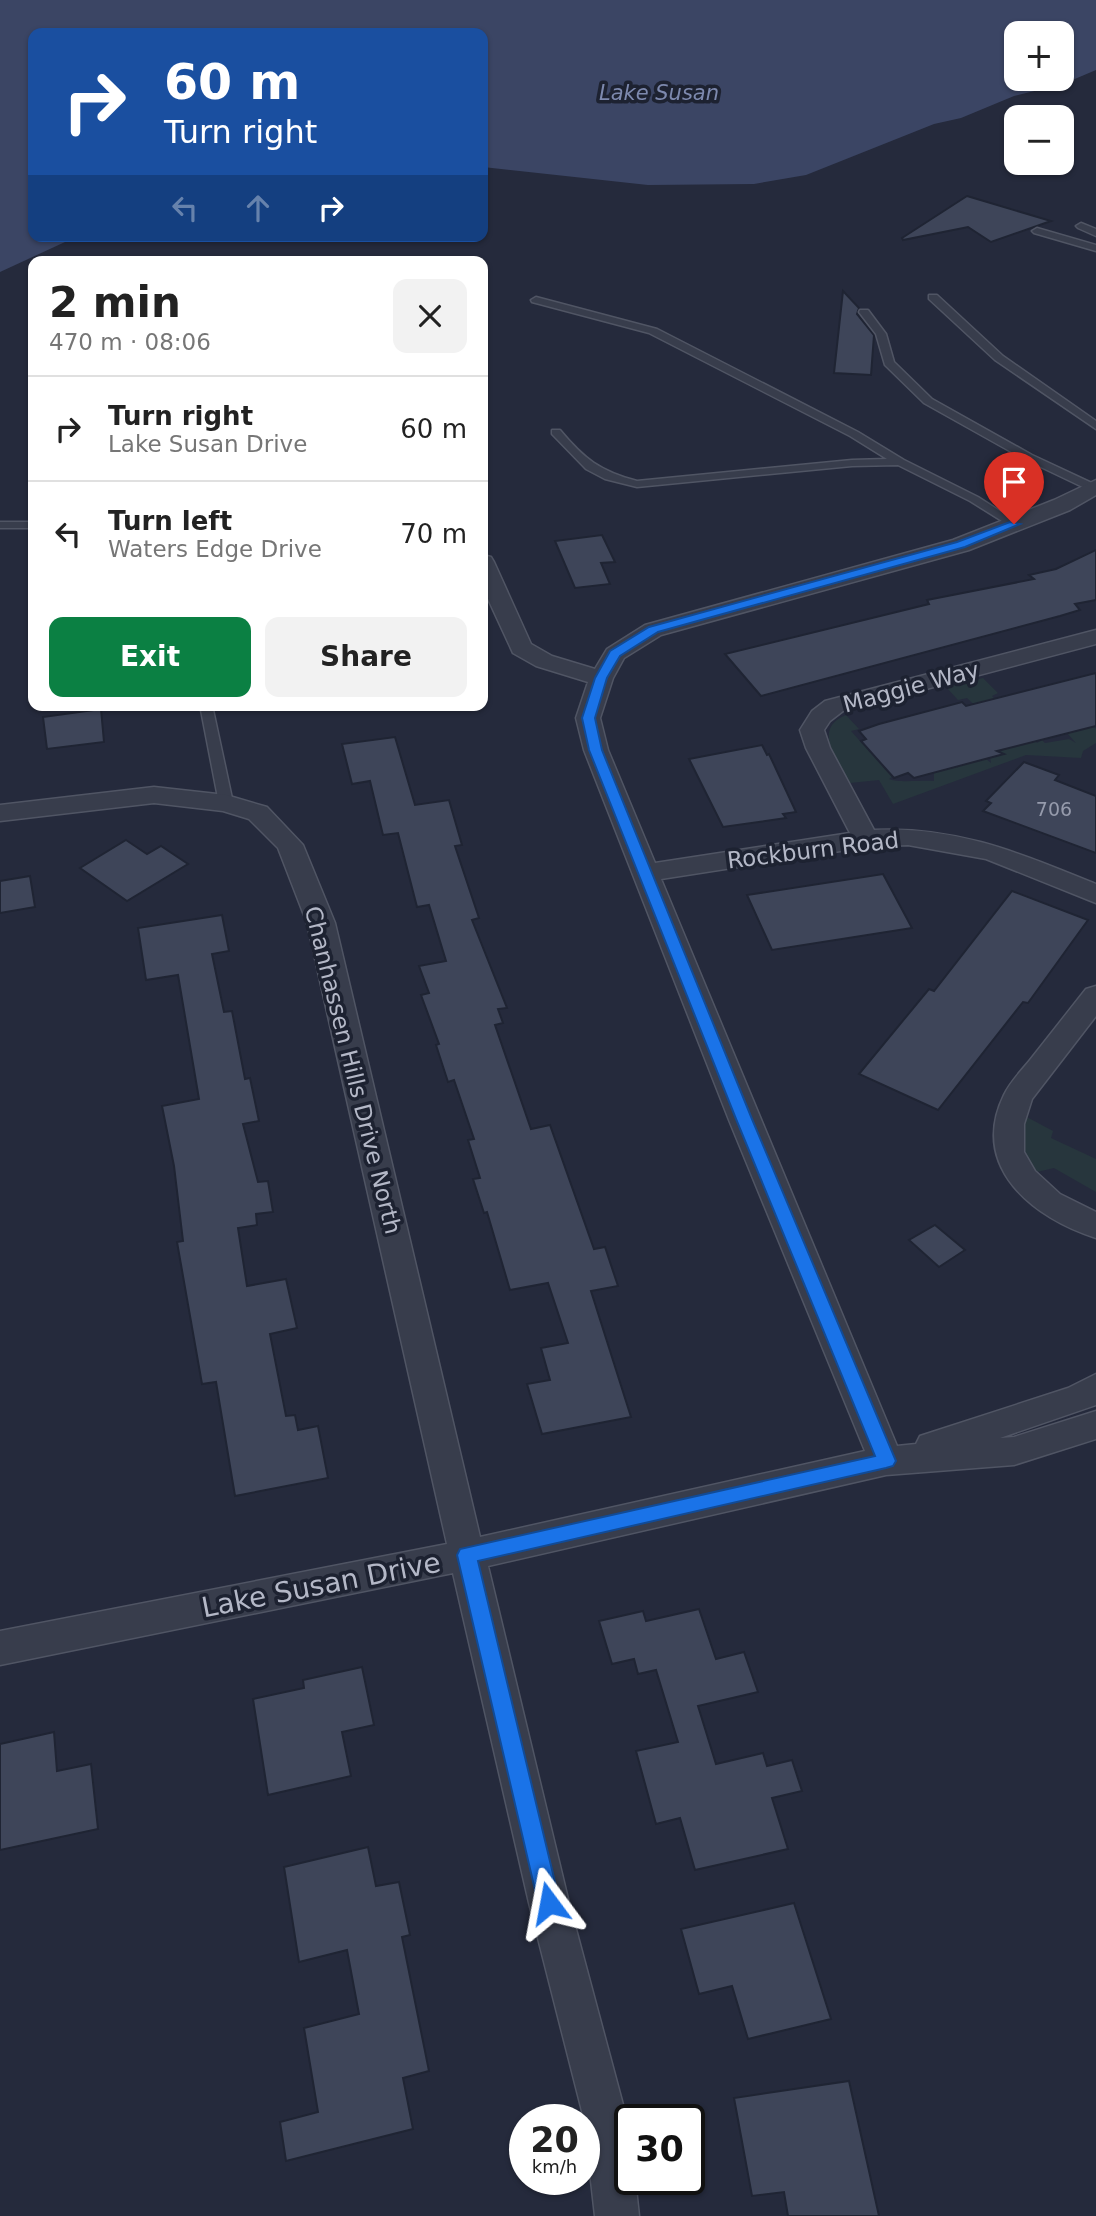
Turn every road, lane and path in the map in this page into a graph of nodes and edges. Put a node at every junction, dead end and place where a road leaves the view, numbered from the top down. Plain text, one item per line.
1 (1081, 226) dead end
2 (1037, 231) dead end
3 (1096, 233) edge
4 (1096, 248) edge
5 (933, 297) dead end
6 (536, 300) dead end
7 (864, 312) dead end
8 (1096, 426) edge
9 (556, 432) dead end
10 (900, 462) junction
11 (1095, 487) edge
12 (1014, 524) junction
13 (0, 525) edge
14 (28, 525) edge
15 (488, 573) edge
16 (1096, 637) edge
17 (601, 678) junction
18 (207, 711) edge
19 (226, 803) junction
20 (0, 813) edge
21 (866, 839) junction
22 (647, 873) junction
23 (1096, 894) edge
24 (1096, 996) edge
25 (1096, 1226) edge
26 (1096, 1388) edge
27 (1096, 1425) edge
28 (886, 1461) junction
29 (467, 1555) junction
30 (0, 1648) edge
31 (617, 2216) edge

1 - 3 lane
2 - 4 lane
5 - 8 lane
6 - 10 lane
7 - 11 lane
9 - 10 lane
10 - 12 lane
11 - 12 street
12 - 17 street
13 - 14 lane
15 - 17 street
16 - 21 street, Maggie Way
17 - 22 street
18 - 19 lane
19 - 20 street, Chanhassen Hills Drive North
19 - 29 street, Chanhassen Hills Drive North
21 - 22 street, Rockburn Road
21 - 23 street, Rockburn Road
22 - 28 street
24 - 25 street
26 - 28 street, Lake Susan Drive
27 - 28 street, Lake Susan Drive
28 - 29 street, Lake Susan Drive
29 - 30 street, Lake Susan Drive
29 - 31 street, Chanhassen Hills Drive North

